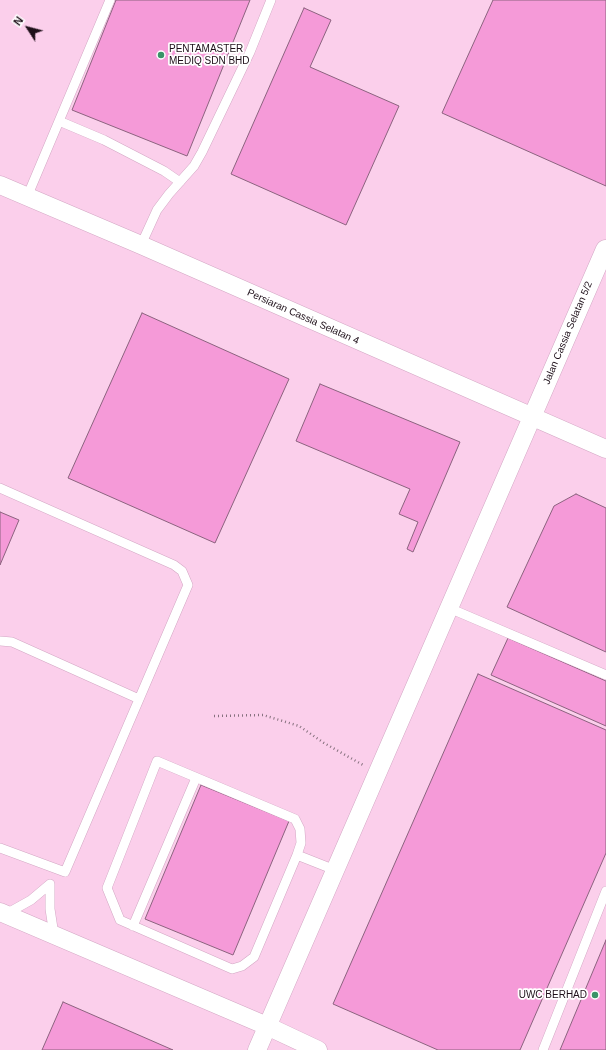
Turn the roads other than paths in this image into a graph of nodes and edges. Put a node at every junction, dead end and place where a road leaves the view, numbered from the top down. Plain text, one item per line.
1 (110, 0) edge
2 (271, 0) edge
3 (59, 120) junction
4 (180, 182) junction
5 (0, 185) edge
6 (27, 197) junction
7 (141, 245) junction
8 (604, 249) dead end
9 (532, 417) junction
10 (606, 449) edge
11 (0, 488) edge
12 (449, 608) junction
13 (0, 641) edge
14 (606, 675) edge
15 (139, 699) junction
16 (196, 778) junction
17 (0, 848) edge
18 (297, 855) junction
19 (54, 869) junction
20 (335, 870) junction
21 (50, 884) junction
22 (606, 891) edge
23 (3, 913) edge
24 (133, 926) junction
25 (54, 935) junction
26 (267, 1026) junction
27 (257, 1050) edge
28 (318, 1050) edge
29 (543, 1050) edge

1 - 3 lane
2 - 4 lane
3 - 4 lane
3 - 6 lane
4 - 7 lane
5 - 6 street, Persiaran Cassia Selatan 4
6 - 7 street, Persiaran Cassia Selatan 4
7 - 9 street, Persiaran Cassia Selatan 4
8 - 9 street, Jalan Cassia Selatan 5/2
9 - 10 street, Persiaran Cassia Selatan 4
9 - 12 street, Jalan Cassia Selatan 5/2
11 - 15 lane
12 - 14 lane
12 - 20 street, Jalan Cassia Selatan 5/2
13 - 15 lane
15 - 19 lane
16 - 18 lane
16 - 24 lane
16 - 24 lane
17 - 19 lane
18 - 20 lane
18 - 24 lane
19 - 21 lane
20 - 26 street, Jalan Cassia Selatan 5/2
21 - 23 lane
21 - 25 lane
22 - 29 lane
23 - 25 street
25 - 26 street
26 - 27 street, Jalan Cassia Selatan 5/2
26 - 28 street

